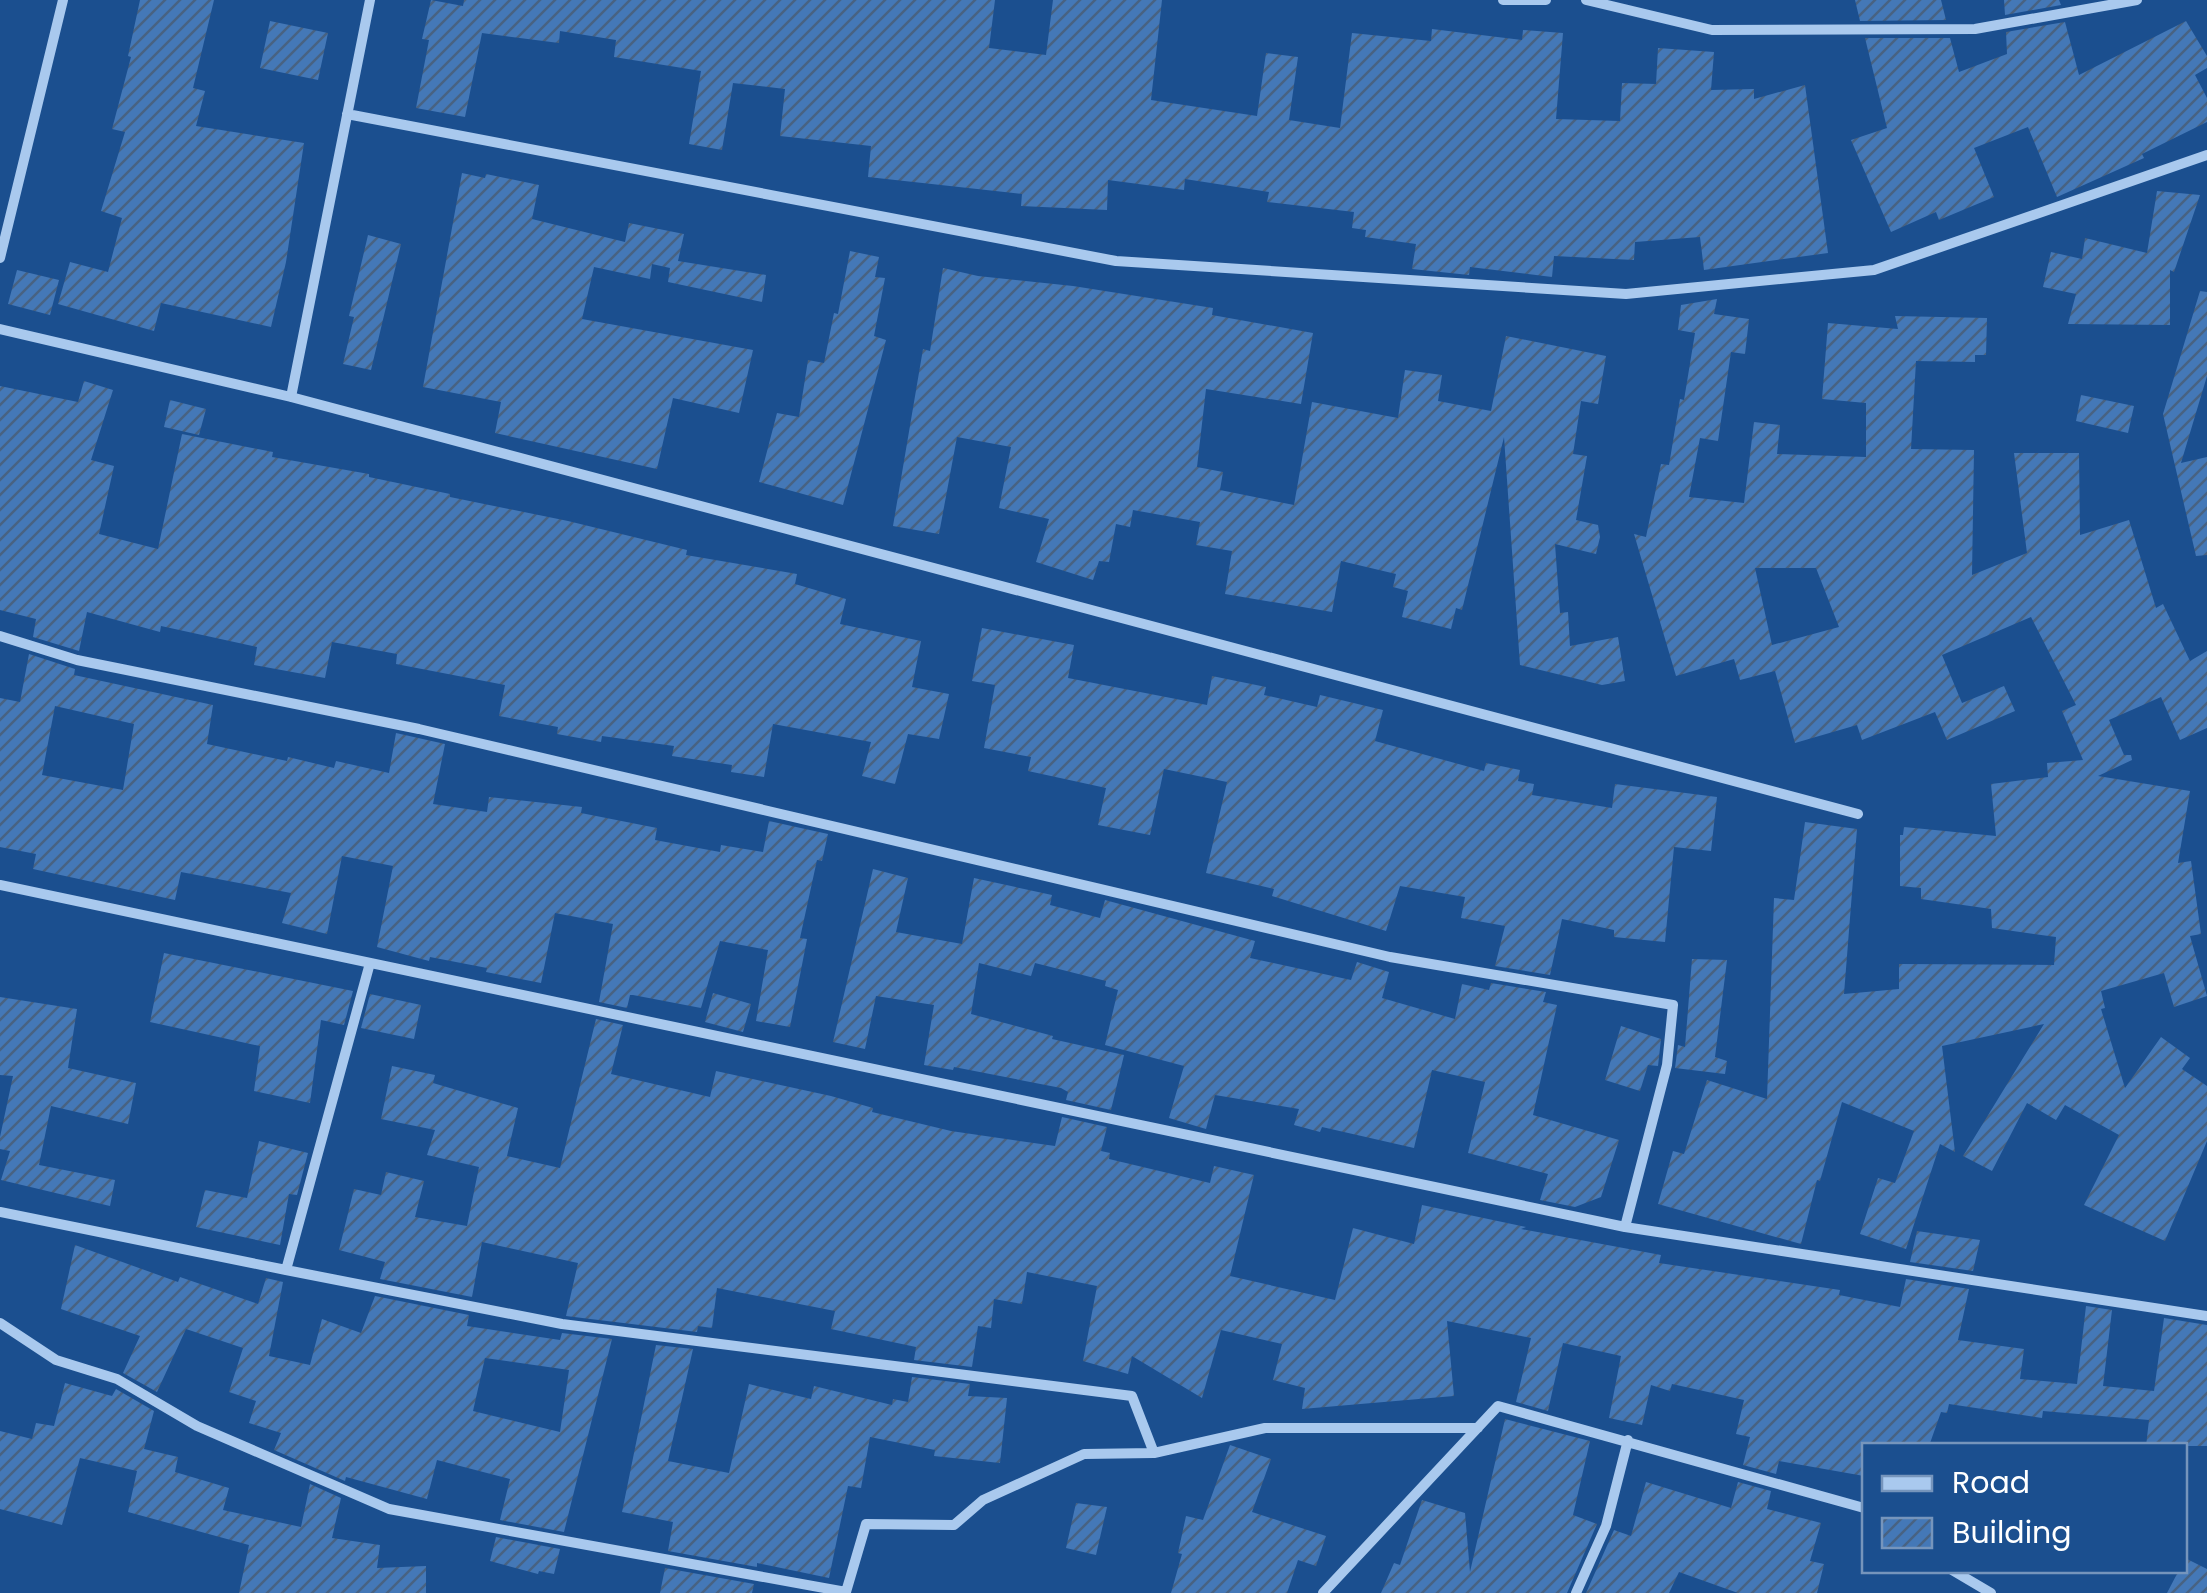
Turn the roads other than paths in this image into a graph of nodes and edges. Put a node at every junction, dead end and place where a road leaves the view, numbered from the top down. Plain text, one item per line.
1 (63, 0) edge
2 (370, 0) edge
3 (1503, 0) edge
4 (1546, 0) edge
5 (1586, 0) edge
6 (2137, 0) edge
7 (347, 114) junction
8 (2207, 155) edge
9 (0, 258) edge
10 (0, 329) edge
11 (291, 397) junction
12 (0, 636) edge
13 (1858, 814) dead end
14 (0, 885) edge
15 (370, 963) junction
16 (0, 1212) edge
17 (1624, 1228) junction
18 (286, 1270) junction
19 (2207, 1316) edge
20 (0, 1323) edge
21 (1478, 1428) junction
22 (1628, 1440) junction
23 (1154, 1452) junction
24 (1862, 1507) edge
25 (1957, 1573) edge
26 (1323, 1593) edge
27 (1576, 1593) edge
28 (1991, 1593) edge

1 - 9 street
2 - 7 street
3 - 4 street
5 - 6 street
7 - 8 street
7 - 11 street
10 - 11 street
11 - 13 street
12 - 17 street
14 - 15 street
15 - 17 street
15 - 18 street
16 - 18 street
17 - 19 street
18 - 23 street
20 - 23 street
21 - 22 street
21 - 23 street
21 - 26 street
22 - 24 street
22 - 27 street
25 - 28 street

